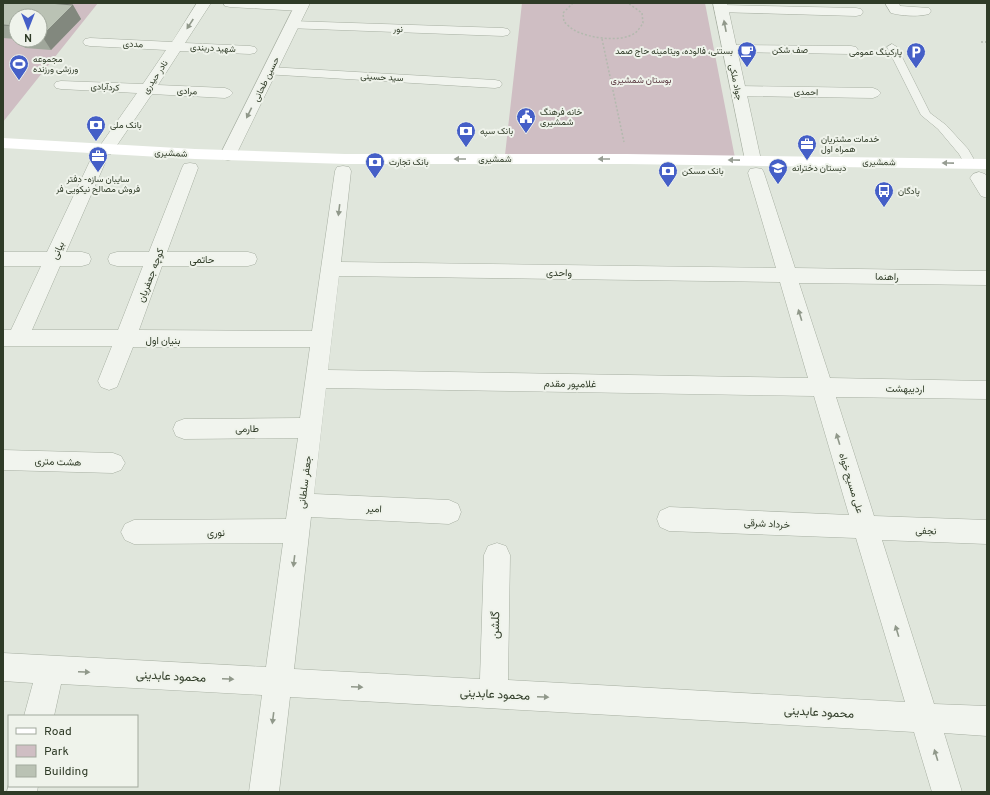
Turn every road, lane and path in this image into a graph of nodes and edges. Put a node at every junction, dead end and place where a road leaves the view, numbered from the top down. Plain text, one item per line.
1 (204, 3) edge
2 (230, 3) edge
3 (573, 3) edge
4 (628, 3) edge
5 (302, 5) edge
6 (721, 6) edge
7 (890, 8) edge
8 (924, 11) dead end
9 (856, 12) dead end
10 (292, 25) junction
11 (503, 32) dead end
12 (602, 39) junction
13 (90, 42) dead end
14 (981, 42) dead end
15 (987, 42) edge
16 (176, 46) junction
17 (892, 47) dead end
18 (730, 49) junction
19 (250, 50) dead end
20 (851, 50) dead end
21 (269, 71) junction
22 (62, 84) dead end
23 (495, 84) dead end
24 (148, 89) junction
25 (738, 91) junction
26 (225, 93) dead end
27 (873, 93) dead end
28 (3, 144) edge
29 (101, 156) junction
30 (3, 158) edge
31 (627, 159) junction
32 (193, 161) junction
33 (226, 161) junction
34 (344, 165) junction
35 (755, 167) junction
36 (982, 175) edge
37 (3, 259) edge
38 (53, 259) junction
39 (82, 259) dead end
40 (117, 259) dead end
41 (248, 259) dead end
42 (156, 260) junction
43 (331, 269) junction
44 (788, 275) junction
45 (987, 278) edge
46 (10, 338) edge
47 (322, 339) junction
48 (125, 340) junction
49 (317, 379) junction
50 (109, 381) dead end
51 (822, 387) junction
52 (987, 390) edge
53 (310, 428) junction
54 (184, 429) dead end
55 (4, 462) edge
56 (113, 463) dead end
57 (300, 505) junction
58 (448, 512) dead end
59 (669, 519) dead end
60 (866, 528) junction
61 (297, 531) junction
62 (134, 532) dead end
63 (987, 532) edge
64 (497, 555) dead end
65 (3, 667) edge
66 (50, 670) junction
67 (278, 682) junction
68 (494, 694) junction
69 (39, 715) edge
70 (924, 718) junction
71 (987, 721) edge
72 (264, 792) edge
73 (947, 792) edge

1 -> 16 street, نادر حیدری
2 - 5 street
3 - 12 path
4 - 12 path
5 - 10 street, حسین طحانی
6 - 9 street
18 -> 6 street, جواد ملکی
7 - 8 street
10 - 11 street, نور
10 - 21 street, حسین طحانی
12 - 31 path
13 - 16 street, مددی
14 - 15 path
16 - 19 street, شهید دربندی
16 - 24 street, نادر حیدری
17 - 36 lane
18 - 20 street, صف شکن
18 - 25 street, جواد ملکی
21 - 23 street, سید حسینی
21 -> 33 street, حسین طحانی
22 - 24 street, کردآبادی
24 - 26 street, مرادی
24 - 29 street, نادر حیدری
25 - 27 street, احمدی
25 - 35 street, جواد ملکی
28 - 29 main road, شمشیری
29 - 30 main road, شمشیری
29 - 32 main road, شمشیری
29 - 38 street, بیانی
31 -> 34 main road, شمشیری
35 -> 31 main road, شمشیری
32 - 33 main road, شمشیری
32 - 42 street, کوچه جعفریان
33 - 34 main road, شمشیری
34 - 35 main road, شمشیری
34 -> 43 street, جعفر سلطانی
35 - 36 main road, شمشیری
35 - 44 street, علی مسیح خواه
37 - 38 street
38 - 39 street
38 - 46 street, بیانی
40 - 42 street, حاتمی
41 - 42 street, حاتمی
42 - 48 street, کوچه جعفریان
43 - 44 street, واحدی
43 - 47 street, جعفر سلطانی
44 - 45 street, راهنما
51 -> 44 street, علی مسیح خواه
46 - 48 street, بنیان اول
47 - 48 street, بنیان اول
47 - 49 street, جعفر سلطانی
48 - 50 street, کوچه جعفریان
49 - 51 street, غلامپور مقدم
49 - 53 street, جعفر سلطانی
51 - 52 street, اردیبهشت
60 -> 51 street, علی مسیح خواه
53 - 54 street, طارمی
53 - 57 street, جعفر سلطانی
55 - 56 street, هشت متری
57 - 58 street, امیر
57 - 61 street, جعفر سلطانی
59 - 60 street, خرداد شرقی
60 - 63 street, نجفی
70 -> 60 street, علی مسیح خواه
61 - 62 street, نوری
61 -> 67 street, جعفر سلطانی
64 - 68 street, گلشن
65 - 66 street, محمود عابدینی
66 -> 67 street, محمود عابدینی
66 - 69 street
67 -> 68 street, محمود عابدینی
67 -> 72 street, جعفر سلطانی
68 -> 70 street, محمود عابدینی
70 - 71 street, محمود عابدینی
73 -> 70 street, علی مسیح خواه

